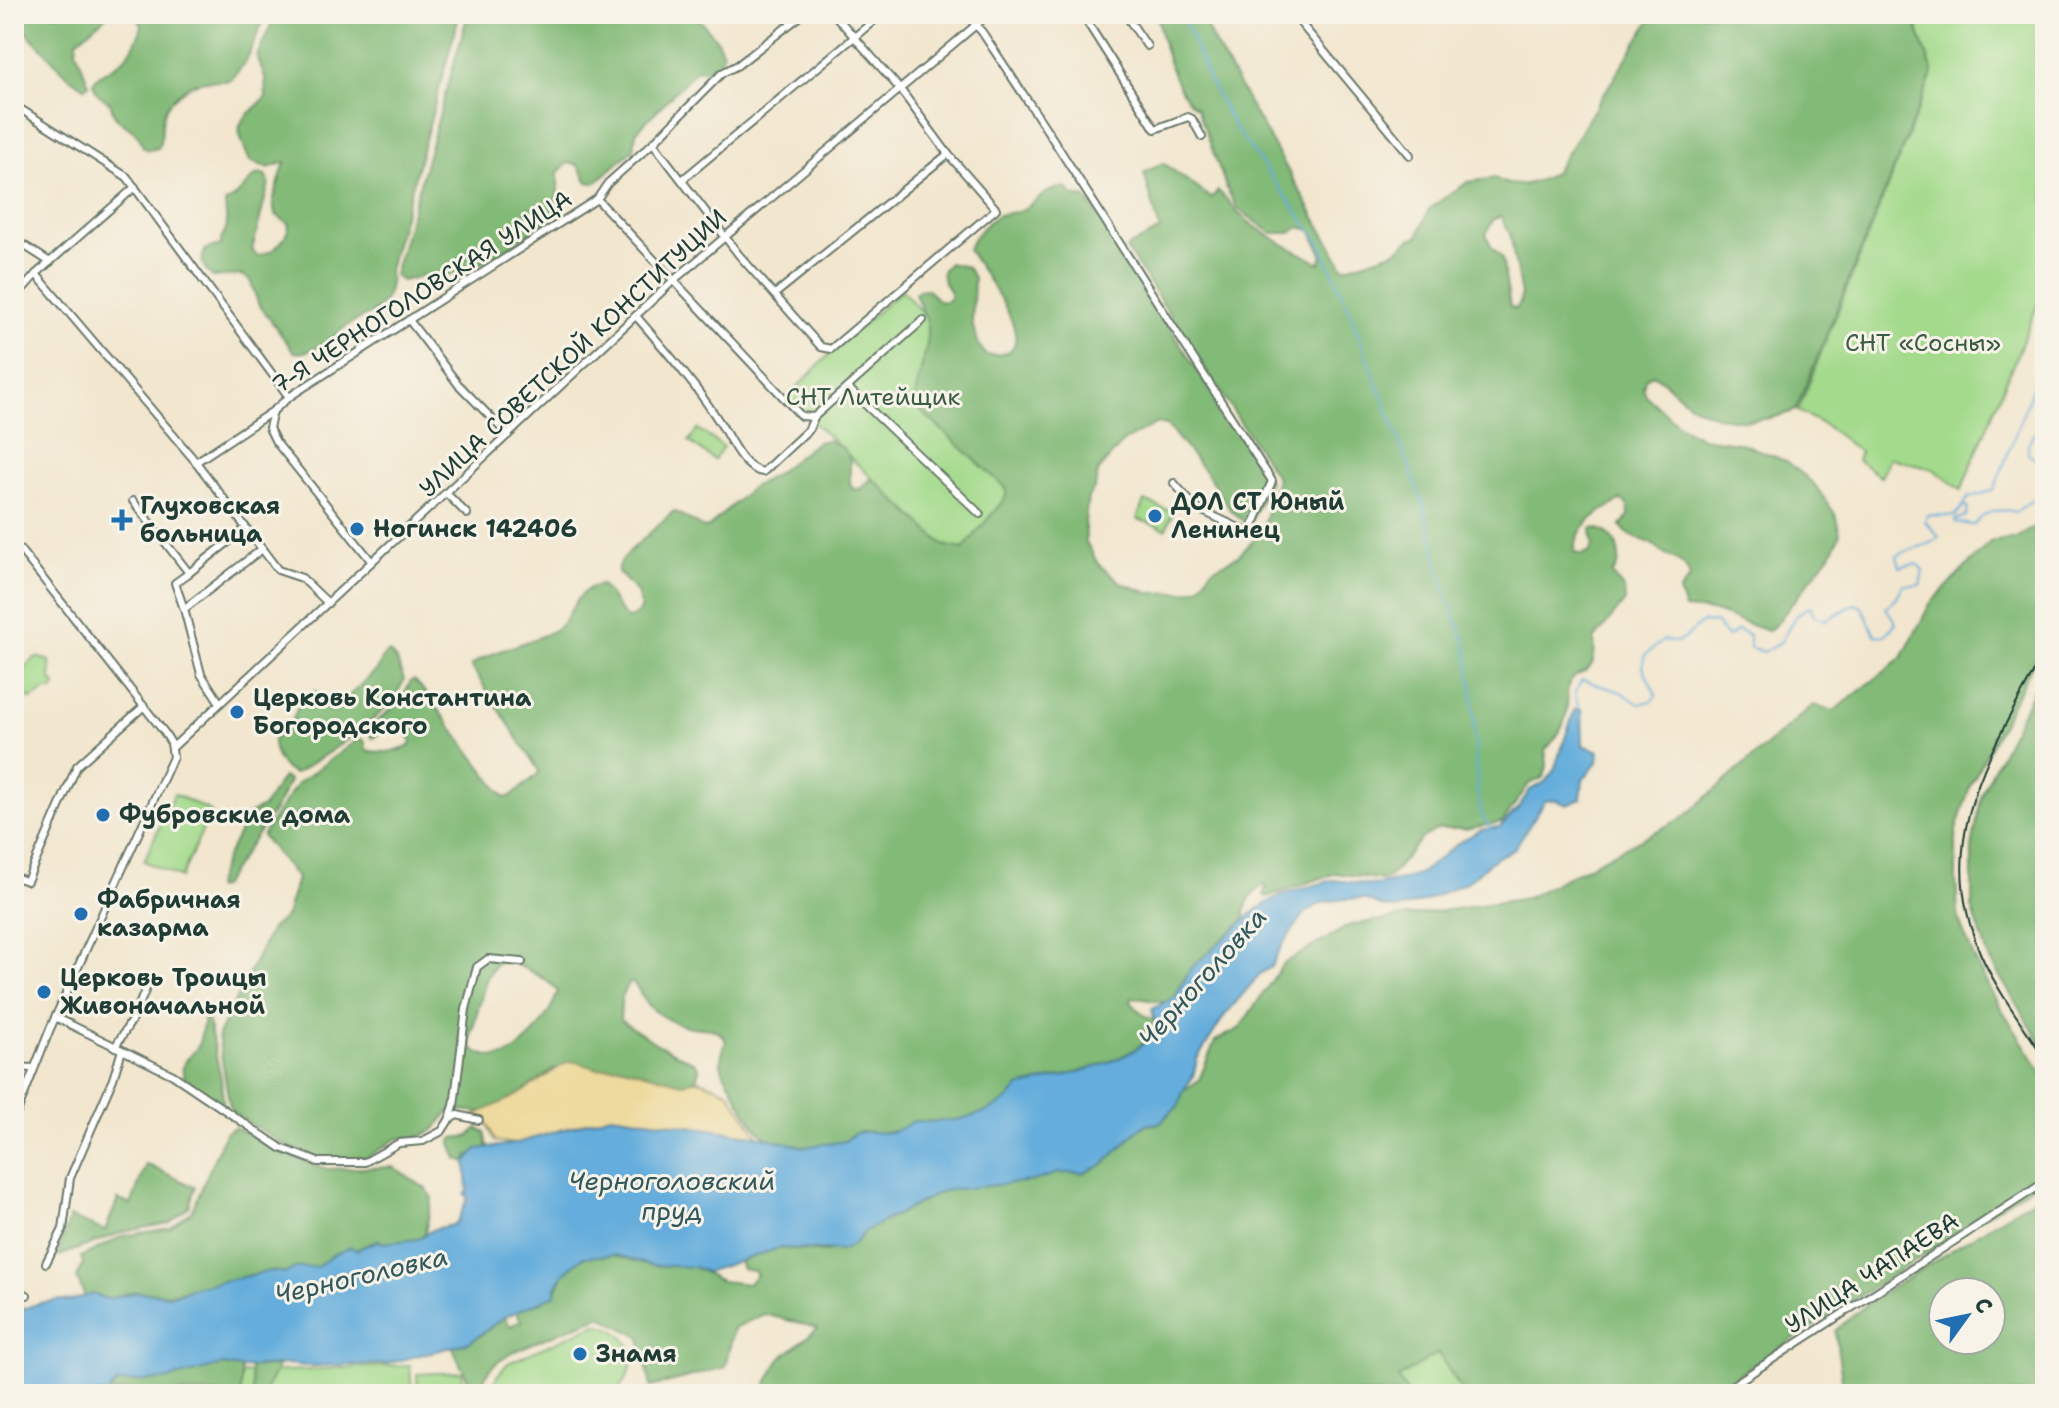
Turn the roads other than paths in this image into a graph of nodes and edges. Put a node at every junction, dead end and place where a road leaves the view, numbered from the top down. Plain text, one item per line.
1 (803, 14) edge
2 (834, 14) edge
3 (882, 14) edge
4 (966, 14) edge
5 (989, 14) edge
6 (1082, 14) edge
7 (1125, 14) edge
8 (1293, 14) edge
9 (976, 25) junction
10 (853, 37) junction
11 (1147, 46) dead end
12 (900, 89) junction
13 (14, 105) edge
14 (1202, 137) dead end
15 (653, 143) junction
16 (948, 154) junction
17 (1410, 155) dead end
18 (682, 180) junction
19 (135, 187) junction
20 (597, 199) junction
21 (725, 237) junction
22 (14, 239) edge
23 (50, 262) junction
24 (36, 274) junction
25 (674, 280) junction
26 (775, 294) junction
27 (14, 299) edge
28 (636, 316) junction
29 (409, 320) junction
30 (923, 320) dead end
31 (848, 388) junction
32 (289, 397) junction
33 (273, 411) junction
34 (814, 417) junction
35 (508, 435) junction
36 (196, 462) junction
37 (1174, 483) dead end
38 (446, 493) junction
39 (133, 501) dead end
40 (467, 514) dead end
41 (980, 514) dead end
42 (246, 528) junction
43 (14, 542) edge
44 (262, 549) junction
45 (372, 562) junction
46 (189, 573) junction
47 (328, 603) junction
48 (184, 609) junction
49 (220, 703) junction
50 (144, 706) junction
51 (172, 748) junction
52 (14, 877) edge
53 (522, 962) dead end
54 (149, 981) dead end
55 (55, 1017) junction
56 (118, 1048) junction
57 (14, 1067) edge
58 (33, 1068) junction
59 (14, 1120) edge
60 (449, 1120) junction
61 (479, 1120) dead end
62 (2045, 1182) edge
63 (46, 1263) dead end
64 (14, 1289) edge
65 (27, 1295) dead end
66 (1719, 1394) edge

1 - 15 street, 7-Я ЧЕРНОГОЛОВСКАЯ УЛИЦА
2 - 10 street
3 - 10 street
4 - 9 street
5 - 9 street, УЛИЦА СОВЕТСКОЙ КОНСТИТУЦИИ
6 - 14 street
7 - 11 street
8 - 17 street
9 - 12 street, УЛИЦА СОВЕТСКОЙ КОНСТИТУЦИИ
9 - 37 street
10 - 12 street
10 - 18 street
12 - 16 street
12 - 21 street, УЛИЦА СОВЕТСКОЙ КОНСТИТУЦИИ
13 - 19 street
15 - 18 street
15 - 20 street, 7-Я ЧЕРНОГОЛОВСКАЯ УЛИЦА
16 - 26 street
16 - 26 street
18 - 21 street
19 - 23 street
19 - 32 street
20 - 25 street
20 - 29 street, 7-Я ЧЕРНОГОЛОВСКАЯ УЛИЦА
21 - 25 street, УЛИЦА СОВЕТСКОЙ КОНСТИТУЦИИ
21 - 26 street
22 - 23 street
23 - 24 street
24 - 27 street
24 - 36 street
25 - 28 street, УЛИЦА СОВЕТСКОЙ КОНСТИТУЦИИ
25 - 34 street
28 - 34 street
28 - 35 street, УЛИЦА СОВЕТСКОЙ КОНСТИТУЦИИ
29 - 32 street, 7-Я ЧЕРНОГОЛОВСКАЯ УЛИЦА
29 - 35 street
30 - 31 street
31 - 34 street
31 - 41 street
32 - 33 street, 7-Я ЧЕРНОГОЛОВСКАЯ УЛИЦА
33 - 36 street, 7-Я ЧЕРНОГОЛОВСКАЯ УЛИЦА
33 - 45 street
35 - 38 street, УЛИЦА СОВЕТСКОЙ КОНСТИТУЦИИ
36 - 42 street
38 - 40 street
38 - 45 street, УЛИЦА СОВЕТСКОЙ КОНСТИТУЦИИ
39 - 46 street
42 - 44 street
42 - 46 street
43 - 50 street
44 - 47 street
44 - 48 street
45 - 47 street, УЛИЦА СОВЕТСКОЙ КОНСТИТУЦИИ
46 - 48 street
47 - 49 street, УЛИЦА СОВЕТСКОЙ КОНСТИТУЦИИ
48 - 49 street
49 - 51 street, УЛИЦА СОВЕТСКОЙ КОНСТИТУЦИИ
50 - 51 street
50 - 52 street
51 - 55 street
53 - 60 street
54 - 56 street
55 - 56 street
55 - 58 street
56 - 60 street
56 - 63 street
57 - 58 street
58 - 59 street
60 - 61 street
62 - 66 street, УЛИЦА ЧАПАЕВА
64 - 65 street

